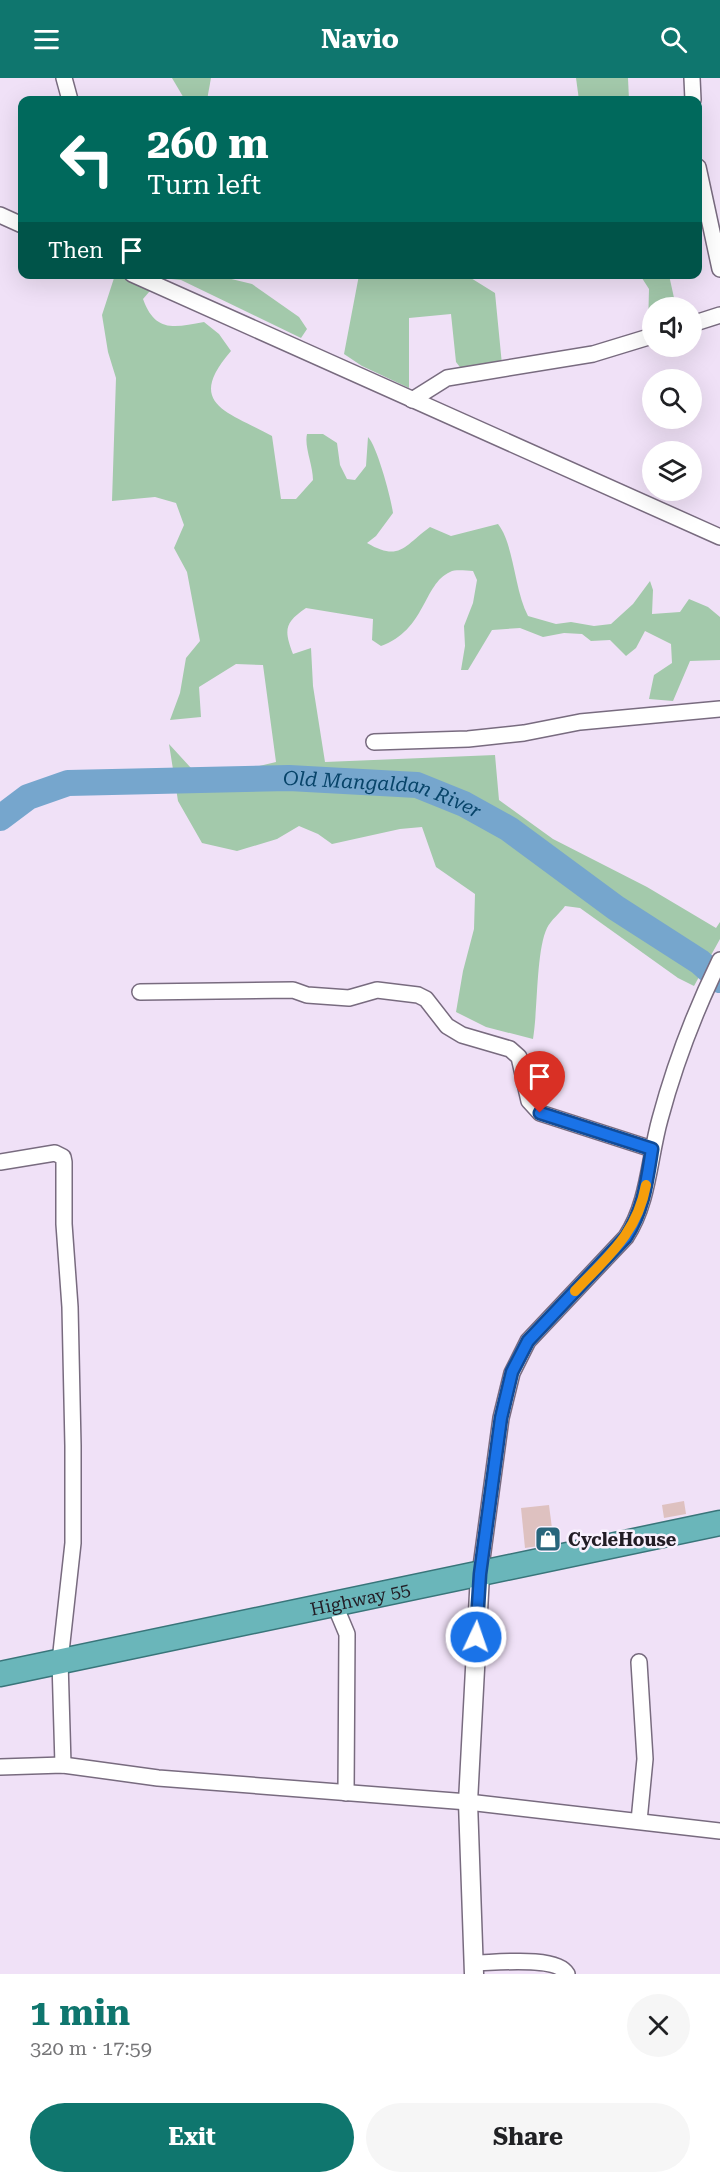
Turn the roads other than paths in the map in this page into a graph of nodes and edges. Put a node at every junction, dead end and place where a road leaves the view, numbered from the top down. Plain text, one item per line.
1 (64, 78) edge
2 (692, 78) edge
3 (69, 96) edge
4 (693, 96) edge
5 (702, 186) edge
6 (0, 215) edge
7 (18, 223) edge
8 (720, 269) edge
9 (143, 279) edge
10 (720, 315) edge
11 (702, 321) edge
12 (642, 339) edge
13 (412, 400) junction
14 (720, 537) edge
15 (720, 709) edge
16 (374, 742) dead end
17 (720, 960) edge
18 (140, 992) dead end
19 (652, 1149) junction
20 (0, 1162) edge
21 (720, 1523) edge
22 (480, 1574) junction
23 (334, 1603) junction
24 (60, 1661) junction
25 (639, 1662) dead end
26 (0, 1674) edge
27 (63, 1766) junction
28 (0, 1767) edge
29 (346, 1793) junction
30 (468, 1802) junction
31 (639, 1821) junction
32 (720, 1831) edge
33 (474, 1968) edge
34 (567, 1974) edge

1 - 3 street
2 - 4 street
5 - 8 street
6 - 7 street
9 - 13 street
10 - 11 street
12 - 13 street
13 - 14 street
15 - 16 street
17 - 19 street
18 - 19 street
19 - 22 street
20 - 24 street
21 - 22 highway, Highway 55
22 - 23 highway, Highway 55
22 - 30 street
23 - 24 highway, Highway 55
23 - 29 street
24 - 26 highway, Highway 55
24 - 27 street
25 - 31 street
27 - 28 street
27 - 29 street
29 - 30 street
30 - 31 street
30 - 33 street
31 - 32 street
33 - 34 street

